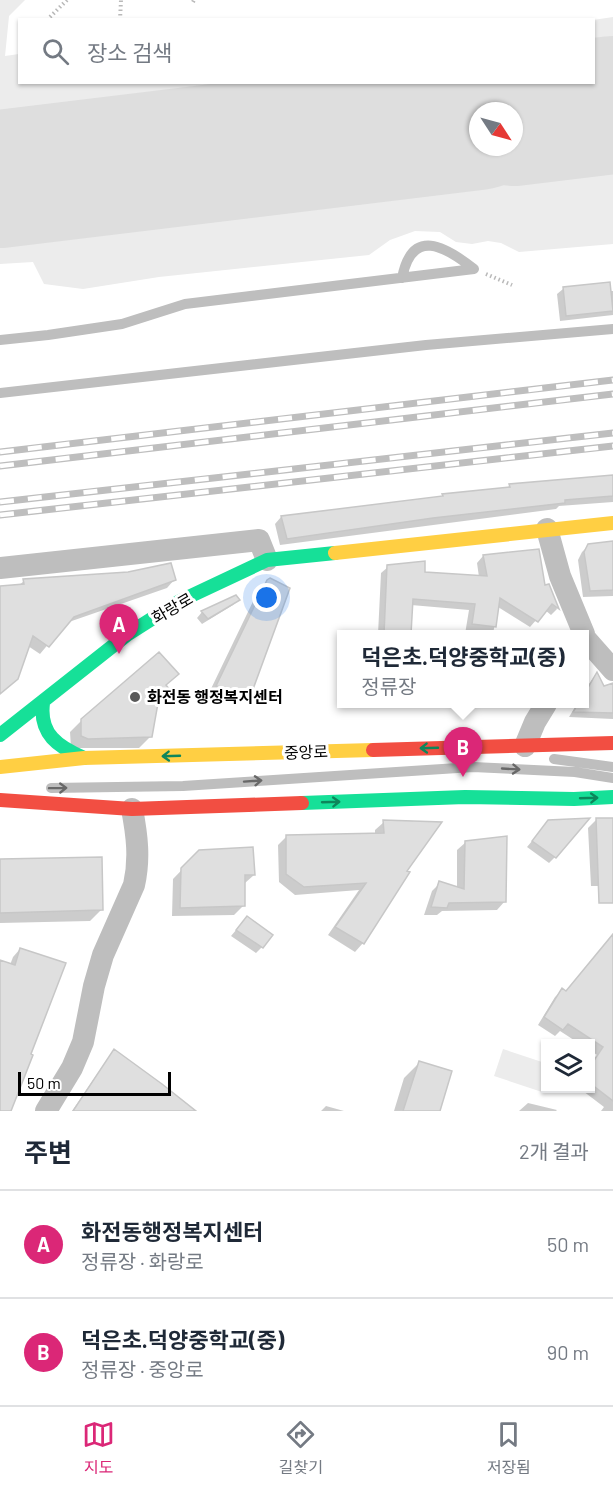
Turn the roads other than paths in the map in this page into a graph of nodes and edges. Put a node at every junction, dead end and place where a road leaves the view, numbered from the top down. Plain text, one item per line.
1 (402, 278) junction
2 (613, 329) edge
3 (0, 340) edge
4 (0, 393) edge
5 (613, 523) edge
6 (547, 529) junction
7 (267, 561) junction
8 (0, 568) edge
9 (582, 630) edge
10 (589, 643) edge
11 (613, 670) edge
12 (43, 703) junction
13 (544, 708) edge
14 (0, 735) edge
15 (613, 743) edge
16 (535, 754) junction
17 (84, 758) junction
18 (613, 766) edge
19 (0, 767) edge
20 (613, 778) edge
21 (35, 789) dead end
22 (12, 790) dead end
23 (0, 792) edge
24 (613, 797) edge
25 (0, 800) edge
26 (132, 809) junction
27 (46, 1111) edge

1 - 1 lane
1 - 3 lane
2 - 4 lane
5 - 6 main road, 화랑로
6 - 7 main road, 화랑로
6 - 9 street
7 - 8 street
7 - 12 main road, 화랑로
10 - 11 street
12 - 14 main road, 화랑로
12 - 17 main road
13 - 16 street
15 - 16 main road, 중앙로
16 -> 17 main road, 중앙로
16 - 18 lane
17 - 19 main road, 중앙로
21 -> 20 lane
22 - 23 lane
26 -> 24 main road
25 - 26 main road
26 - 27 street

